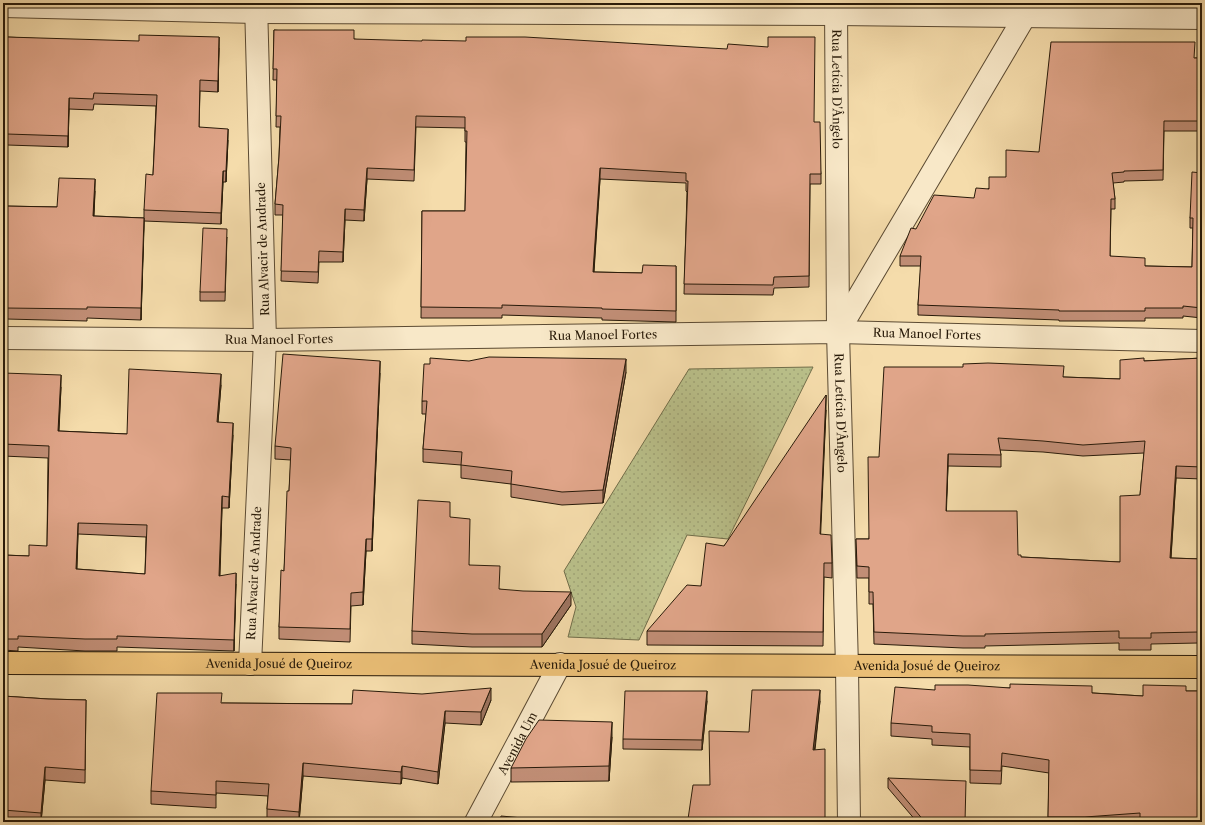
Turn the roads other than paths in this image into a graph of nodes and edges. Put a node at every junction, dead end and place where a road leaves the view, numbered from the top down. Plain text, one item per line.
1 (3, 6) edge
2 (256, 7) edge
3 (836, 8) edge
4 (1028, 10) edge
5 (1202, 18) edge
6 (838, 332) junction
7 (3, 338) edge
8 (265, 340) junction
9 (1202, 341) edge
10 (3, 663) edge
11 (250, 664) junction
12 (560, 664) junction
13 (847, 667) junction
14 (1202, 667) edge
15 (476, 822) edge
16 (849, 822) edge

1 - 2 street
2 - 3 street
2 - 8 street, Rua Alvacir de Andrade
3 - 4 street
3 - 6 street, Rua Letícia D'Ângelo
4 - 5 street
4 - 6 street
6 - 8 street, Rua Manoel Fortes
6 - 9 street, Rua Manoel Fortes
6 - 13 street, Rua Letícia D'Ângelo
7 - 8 street, Rua Manoel Fortes
8 - 11 street, Rua Alvacir de Andrade
10 - 11 main road, Avenida Josué de Queiroz
11 - 12 main road, Avenida Josué de Queiroz
12 - 13 main road, Avenida Josué de Queiroz
12 - 15 street, Avenida Um
13 - 14 main road, Avenida Josué de Queiroz
13 - 16 street, Rua Letícia D'Ângelo

